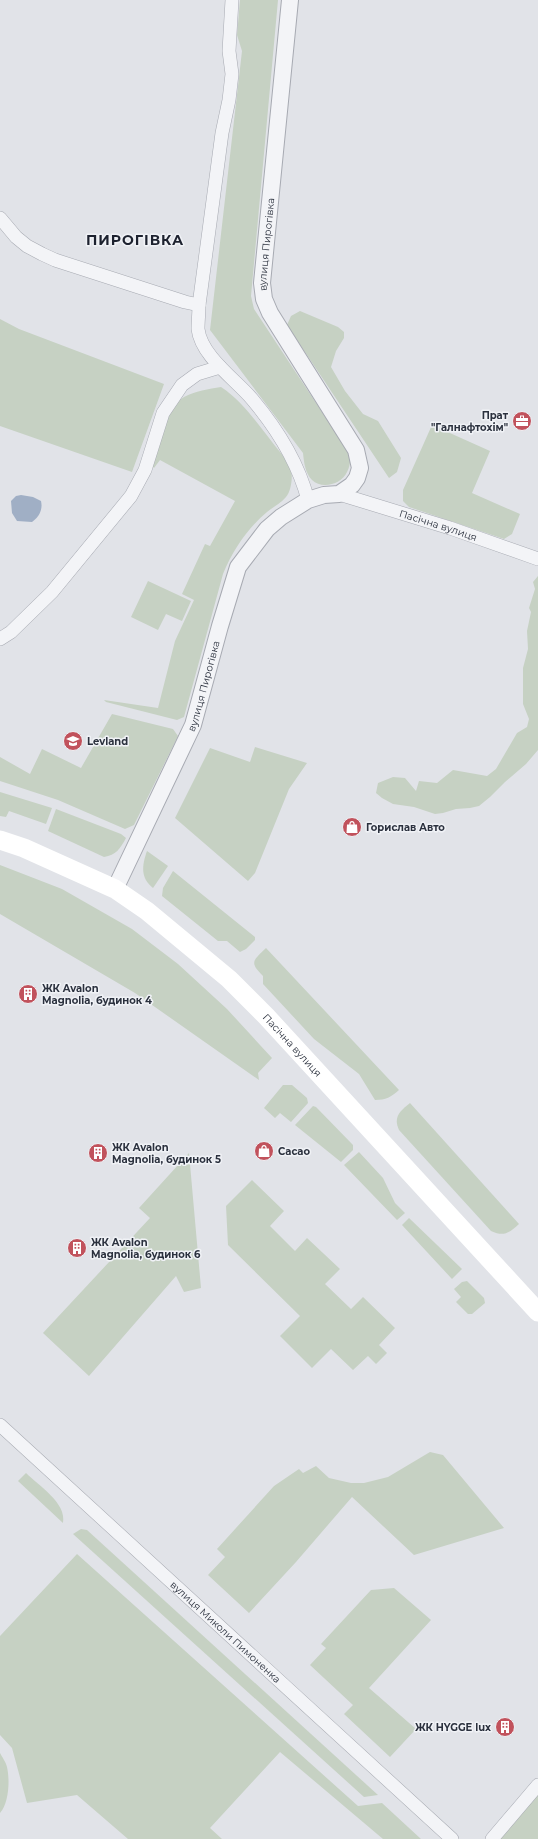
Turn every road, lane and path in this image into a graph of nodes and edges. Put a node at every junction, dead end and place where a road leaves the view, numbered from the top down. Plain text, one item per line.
1 (232, 0) edge
2 (290, 0) edge
3 (0, 218) edge
4 (199, 305) junction
5 (220, 366) junction
6 (339, 494) junction
7 (308, 500) junction
8 (538, 559) edge
9 (0, 639) edge
10 (0, 840) edge
11 (115, 890) junction
12 (538, 1312) edge
13 (0, 1425) edge
14 (538, 1785) edge
15 (452, 1839) edge
16 (492, 1839) edge

1 - 4 street
2 - 6 street, вулиця Пирогівка
3 - 4 street
4 - 5 street
5 - 7 street
5 - 9 street
6 - 7 street, вулиця Пирогівка
6 - 8 street, Пасічна вулиця
7 - 11 street, вулиця Пирогівка
10 - 11 main road, Пасічна вулиця
11 - 12 main road, Пасічна вулиця
13 - 15 street, вулиця Миколи Пимоненка
14 - 16 street

